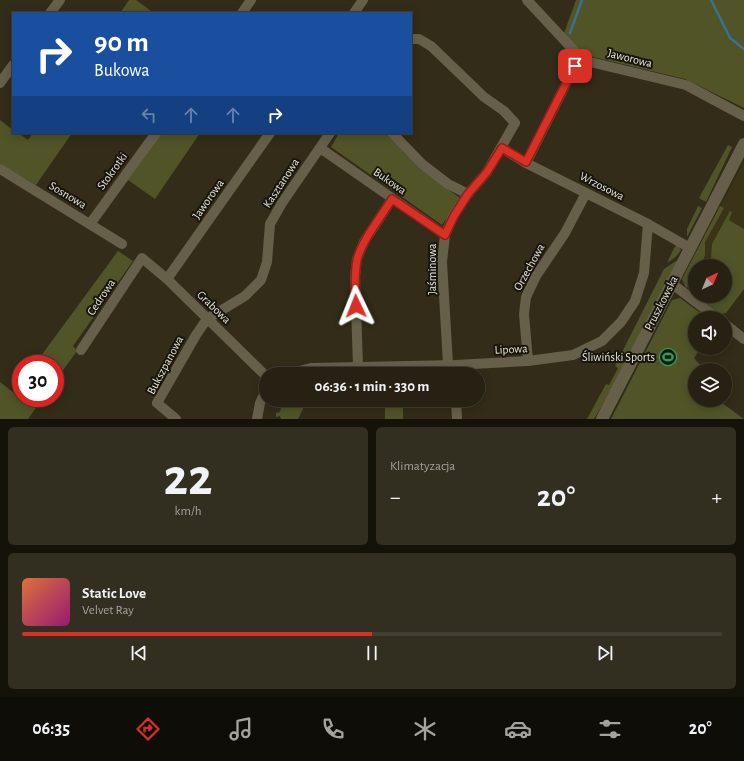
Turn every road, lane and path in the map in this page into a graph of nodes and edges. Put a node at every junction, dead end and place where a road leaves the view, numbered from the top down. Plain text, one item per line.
1 (60, 0) edge
2 (251, 0) edge
3 (363, 0) edge
4 (527, 0) edge
5 (51, 12) edge
6 (243, 12) edge
7 (355, 12) edge
8 (412, 39) edge
9 (12, 66) edge
10 (575, 66) dead end
11 (0, 83) edge
12 (744, 116) edge
13 (155, 134) edge
14 (269, 134) edge
15 (329, 134) edge
16 (393, 134) edge
17 (744, 144) edge
18 (320, 148) junction
19 (502, 148) junction
20 (526, 162) junction
21 (2, 173) edge
22 (586, 193) junction
23 (468, 194) junction
24 (392, 199) junction
25 (90, 224) junction
26 (648, 224) junction
27 (445, 235) junction
28 (122, 244) dead end
29 (690, 248) junction
30 (142, 258) joint
31 (167, 279) junction
32 (671, 283) junction
33 (708, 311) edge
34 (208, 319) junction
35 (732, 330) edge
36 (744, 339) edge
37 (81, 350) dead end
38 (528, 361) junction
39 (358, 367) edge
40 (453, 367) edge
41 (464, 367) edge
42 (259, 369) edge
43 (259, 407) edge
44 (456, 407) edge
45 (176, 419) edge
46 (257, 419) edge
47 (457, 419) edge
48 (602, 419) edge

1 - 5 street
2 - 6 street
3 - 7 street
4 - 12 street, Jaworowa
8 - 19 street, Jaśminowa
9 - 11 street
10 - 20 street
13 - 25 street, Stokrotki
14 - 31 street, Jaworowa
15 - 18 street, Kasztanowa
16 - 23 street
17 - 29 street, Pruszkowska
18 - 24 street, Bukowa
18 - 34 street, Kasztanowa
19 - 20 street, Wrzosowa
19 - 23 street, Jaśminowa
20 - 22 street, Wrzosowa
21 - 25 street, Sosnowa
22 - 26 street, Wrzosowa
22 - 38 street, Orzechowa
23 - 27 street, Jaśminowa
24 - 27 street, Bukowa
24 - 39 street
25 - 28 street, Sosnowa
26 - 29 street, Wrzosowa
26 - 38 street, Lipowa
27 - 40 street, Jaśminowa
29 - 32 street, Pruszkowska
30 - 31 street, Grabowa
30 - 37 street, Cedrowa
31 - 34 street, Grabowa
32 - 33 street
32 - 48 street, Pruszkowska
34 - 42 street, Grabowa
34 - 45 street, Bukszpanowa
35 - 36 street
38 - 41 street, Lipowa
43 - 46 street
44 - 47 street

